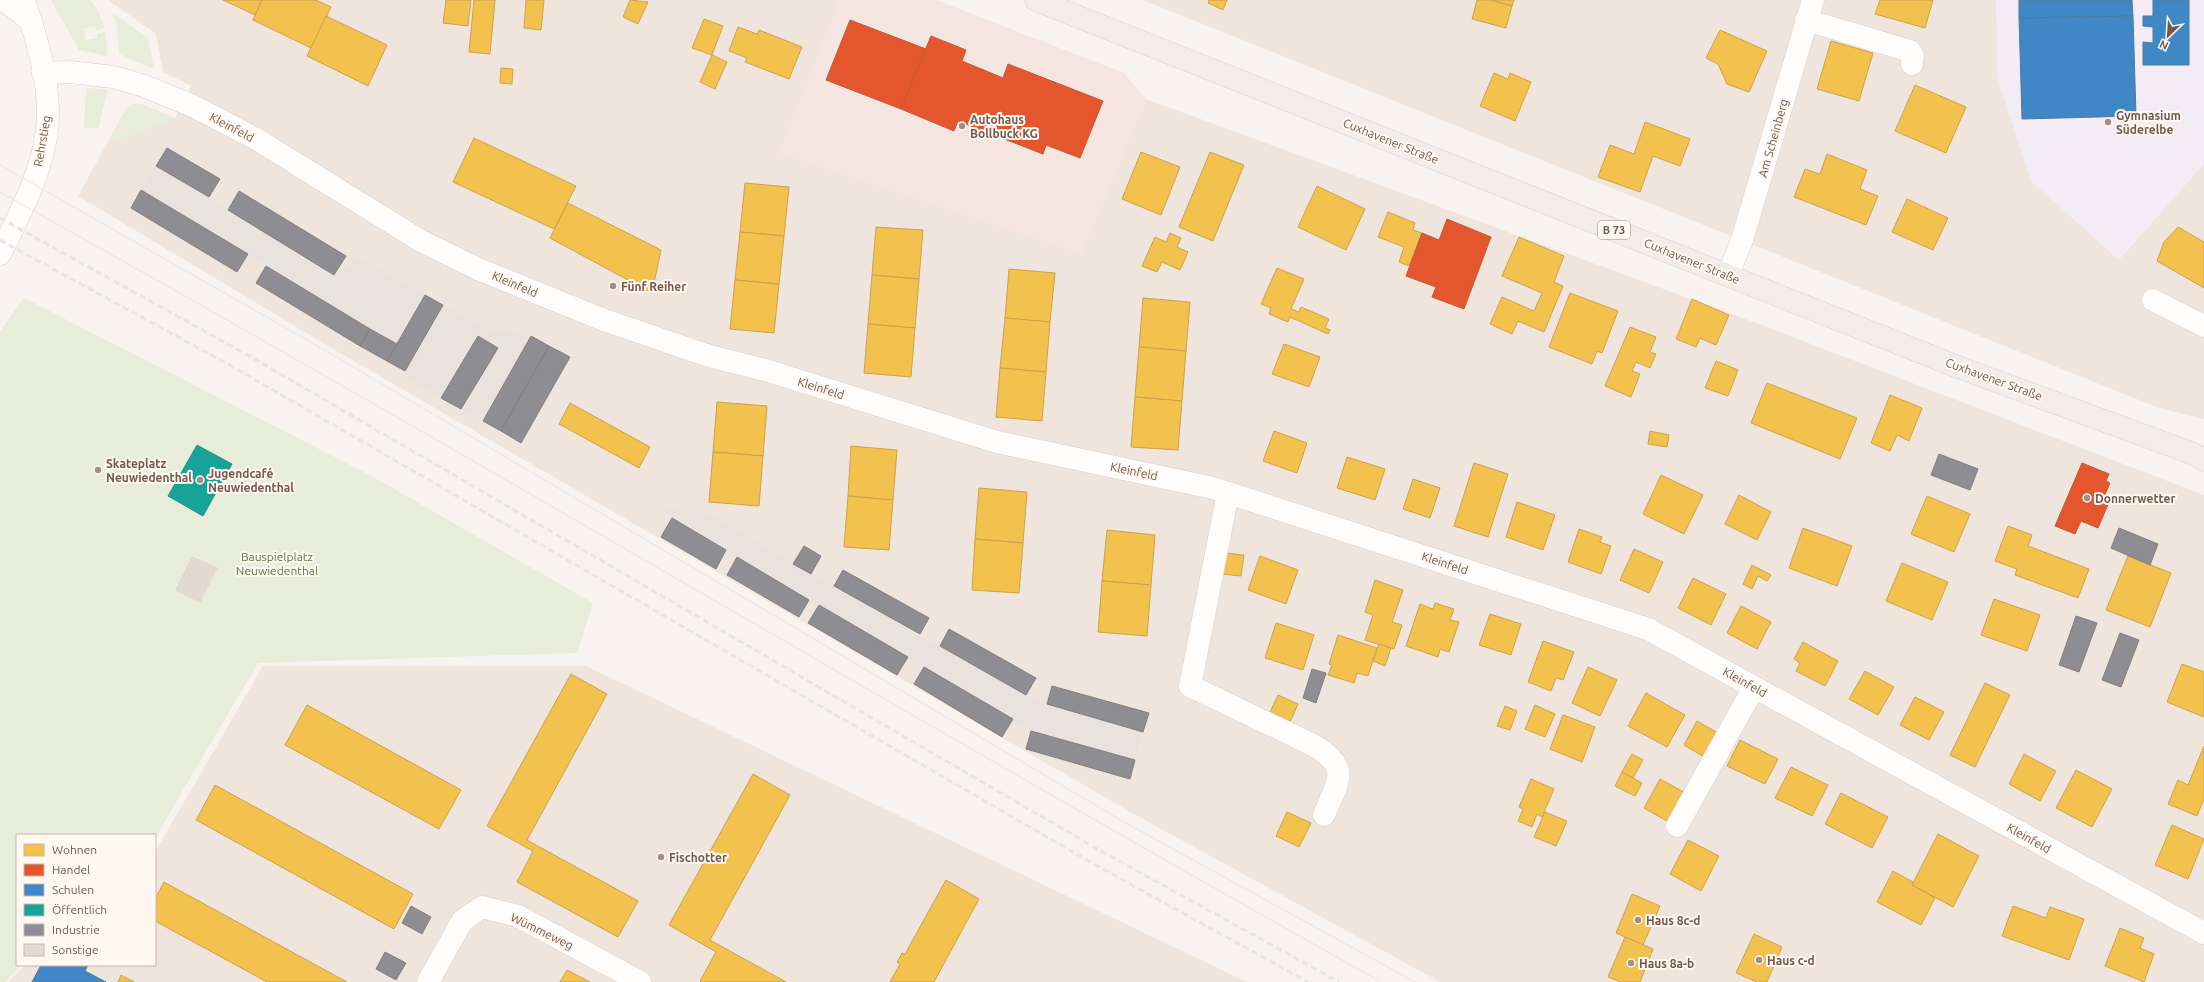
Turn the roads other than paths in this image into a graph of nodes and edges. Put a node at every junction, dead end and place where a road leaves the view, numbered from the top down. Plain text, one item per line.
1 (4, 0) edge
2 (24, 0) edge
3 (1036, 0) edge
4 (1810, 10) edge
5 (31, 21) junction
6 (1912, 64) dead end
7 (43, 73) junction
8 (0, 254) edge
9 (1728, 275) junction
10 (2153, 300) dead end
11 (2204, 326) edge
12 (2201, 456) edge
13 (1228, 493) junction
14 (1754, 687) junction
15 (1324, 815) dead end
16 (1677, 826) dead end
17 (2204, 934) edge
18 (428, 982) edge
19 (640, 982) edge

1 - 5 street
2 - 5 street, Rehrstieg
3 - 9 main road, Cuxhavener Straße / B 73
4 - 6 street
4 - 9 street, Am Scheinberg
5 - 7 street, Rehrstieg
7 - 8 street, Rehrstieg
7 - 13 street, Kleinfeld
9 - 12 main road, Cuxhavener Straße / B 73
10 - 11 street
13 - 14 street, Kleinfeld
13 - 15 street
14 - 16 street
14 - 17 street, Kleinfeld
18 - 19 street, Wümmeweg

